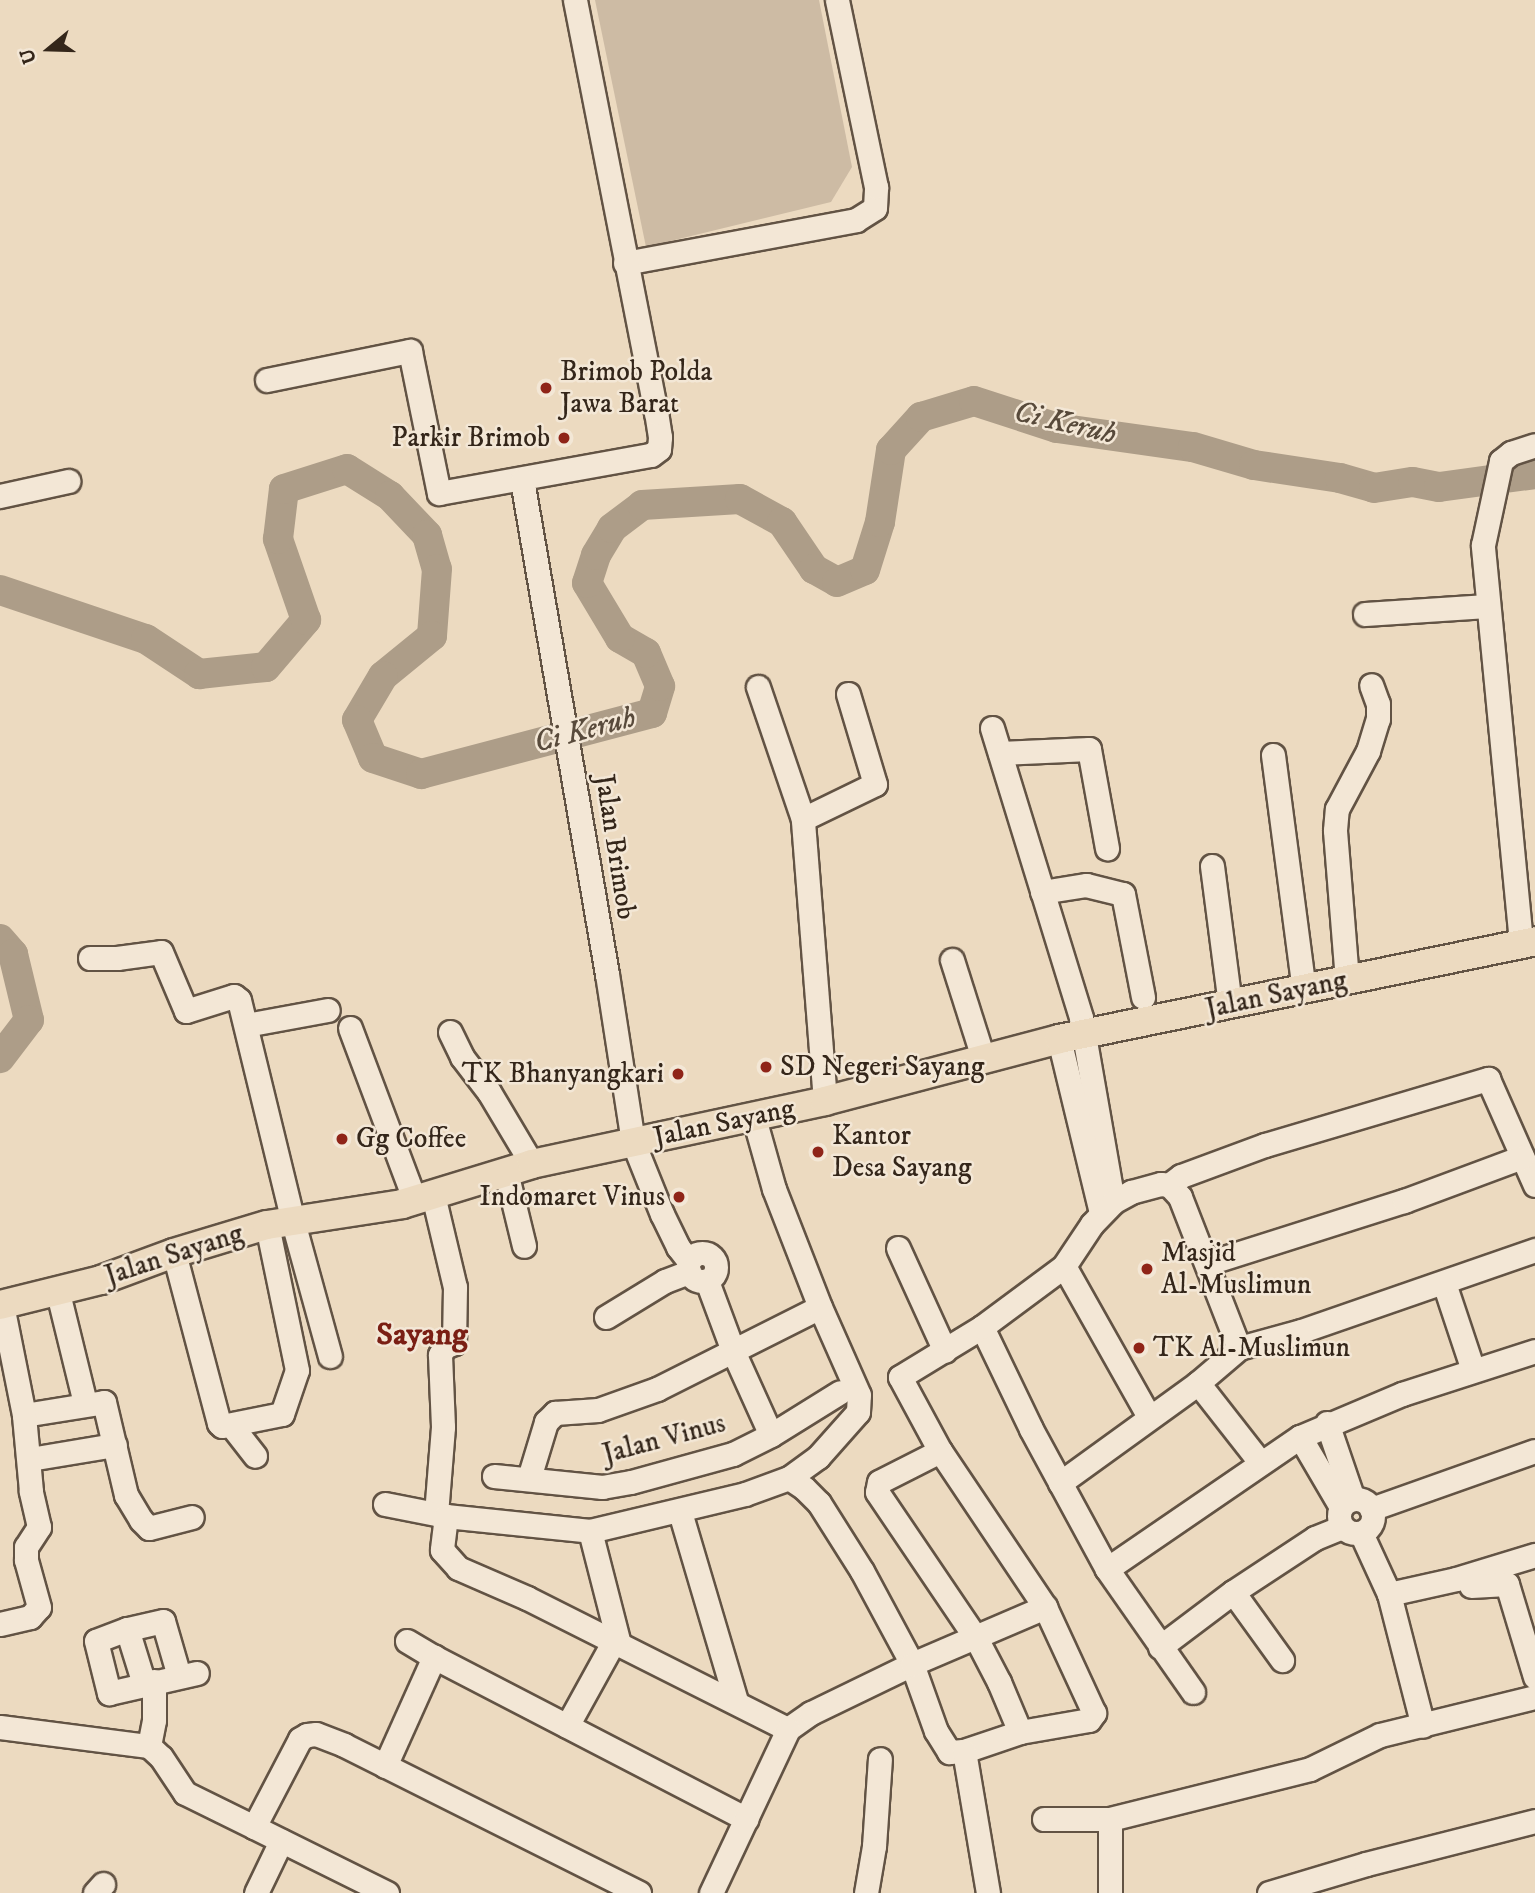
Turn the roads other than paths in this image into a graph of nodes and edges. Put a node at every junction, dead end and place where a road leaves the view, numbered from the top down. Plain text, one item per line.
1 (575, 0) edge
2 (837, 0) edge
3 (625, 263) junction
4 (267, 380) dead end
5 (1535, 444) edge
6 (527, 479) junction
7 (68, 481) dead end
8 (0, 496) edge
9 (1487, 606) junction
10 (1365, 614) dead end
11 (1371, 685) dead end
12 (758, 687) dead end
13 (848, 694) dead end
14 (992, 728) dead end
15 (1000, 753) junction
16 (1273, 755) dead end
17 (803, 819) junction
18 (1107, 848) dead end
19 (1212, 866) dead end
20 (1042, 892) junction
21 (1528, 942) edge
22 (90, 958) dead end
23 (952, 961) dead end
24 (1347, 980) junction
25 (1304, 989) junction
26 (1143, 997) dead end
27 (1230, 1005) junction
28 (328, 1010) dead end
29 (246, 1024) junction
30 (350, 1028) dead end
31 (450, 1032) dead end
32 (1071, 1037) junction
33 (983, 1058) junction
34 (825, 1101) junction
35 (754, 1118) junction
36 (639, 1147) junction
37 (1522, 1157) junction
38 (519, 1168) junction
39 (1169, 1185) junction
40 (1535, 1185) edge
41 (424, 1198) junction
42 (1107, 1207) junction
43 (280, 1223) junction
44 (524, 1246) dead end
45 (898, 1248) dead end
46 (1535, 1250) edge
47 (174, 1253) junction
48 (1208, 1263) junction
49 (1064, 1266) junction
50 (695, 1271) junction
51 (1444, 1283) junction
52 (58, 1293) junction
53 (1, 1305) edge
54 (820, 1307) junction
55 (606, 1317) dead end
56 (982, 1327) junction
57 (1240, 1348) junction
58 (733, 1350) junction
59 (945, 1351) junction
60 (1535, 1351) edge
61 (330, 1356) dead end
62 (1473, 1370) junction
63 (1198, 1383) junction
64 (840, 1392) dead end
65 (85, 1403) junction
66 (24, 1415) junction
67 (1149, 1417) junction
68 (1327, 1423) junction
69 (232, 1425) junction
70 (771, 1435) junction
71 (1300, 1437) junction
72 (115, 1445) junction
73 (940, 1451) junction
74 (1535, 1451) edge
75 (255, 1456) dead end
76 (30, 1459) junction
77 (1260, 1462) junction
78 (494, 1476) dead end
79 (528, 1478) junction
80 (789, 1478) junction
81 (1060, 1483) junction
82 (385, 1504) dead end
83 (680, 1512) junction
84 (441, 1515) junction
85 (1354, 1515) junction
86 (192, 1517) dead end
87 (590, 1531) junction
88 (1535, 1555) edge
89 (1107, 1569) junction
90 (1233, 1592) junction
91 (1391, 1600) junction
92 (1045, 1607) junction
93 (0, 1625) edge
94 (127, 1629) junction
95 (976, 1638) junction
96 (407, 1641) dead end
97 (616, 1643) junction
98 (1160, 1647) junction
99 (434, 1657) junction
100 (1282, 1660) dead end
101 (912, 1664) junction
102 (1535, 1677) edge
103 (149, 1683) junction
104 (1193, 1692) dead end
105 (1535, 1697) edge
106 (736, 1701) junction
107 (567, 1726) junction
108 (1423, 1726) junction
109 (0, 1727) edge
110 (788, 1729) junction
111 (1020, 1732) junction
112 (149, 1746) junction
113 (964, 1751) junction
114 (880, 1759) dead end
115 (386, 1766) junction
116 (747, 1819) junction
117 (1044, 1819) dead end
118 (1110, 1819) junction
119 (1535, 1821) edge
120 (254, 1827) junction
121 (281, 1841) junction
122 (256, 1893) edge
123 (387, 1893) edge
124 (639, 1893) edge
125 (711, 1893) edge
126 (866, 1893) edge
127 (988, 1893) edge
128 (1110, 1893) edge
129 (1269, 1893) edge

1 - 3 street
2 - 3 street
3 - 6 street
4 - 6 street
5 - 9 street
6 - 36 street, Jalan Brimob
7 - 8 street
9 - 10 street
9 - 21 street
11 - 24 street
12 - 17 street
13 - 17 street
14 - 15 street
15 - 18 street
15 - 20 street
16 - 25 street
17 - 34 street
19 - 27 street
20 - 26 street
20 - 32 street
21 - 24 main road, Jalan Sayang
22 - 29 street
23 - 33 street
24 - 25 main road, Jalan Sayang
25 - 27 main road, Jalan Sayang
27 - 32 main road, Jalan Sayang
28 - 29 street
29 - 43 street
30 - 41 street
31 - 38 street
32 - 33 main road, Jalan Sayang
32 - 42 street
33 - 34 main road, Jalan Sayang
34 - 35 main road, Jalan Sayang
35 - 36 main road, Jalan Sayang
35 - 54 street
36 - 38 main road, Jalan Sayang
36 - 50 street, Jalan Vinus
37 - 39 street
37 - 40 street
37 - 48 street
38 - 41 main road, Jalan Sayang
38 - 44 street
39 - 42 street
39 - 48 street
41 - 43 main road, Jalan Sayang
41 - 84 street
42 - 49 street
43 - 47 main road, Jalan Sayang
43 - 61 street
43 - 69 street
45 - 59 street
46 - 51 street
47 - 52 main road, Jalan Sayang
47 - 69 street
48 - 57 street
49 - 56 street
49 - 67 street
50 - 55 street
50 - 58 street, Jalan Vinus
51 - 57 street
51 - 62 street
52 - 53 main road, Jalan Sayang
52 - 65 street
53 - 66 street
54 - 58 street, Jalan Vinus
54 - 80 street
56 - 59 street
56 - 81 street
57 - 63 street
58 - 70 street, Jalan Vinus
58 - 79 street, Jalan Vinus
59 - 73 street
60 - 62 street
62 - 68 street
63 - 67 street
63 - 77 street
64 - 70 street, Jalan Vinus
65 - 66 street
65 - 72 street
66 - 76 street
67 - 81 street
68 - 71 street
68 - 85 street
69 - 75 street
70 - 79 street, Jalan Vinus
71 - 77 street
71 - 85 street
72 - 76 street
72 - 86 street
73 - 92 street
73 - 95 street
74 - 85 street
76 - 93 street
77 - 89 street
78 - 79 street, Jalan Vinus
80 - 83 street
80 - 101 street
81 - 89 street
82 - 84 street
83 - 87 street
83 - 106 street
84 - 87 street
84 - 97 street
85 - 90 street
85 - 91 street
87 - 97 street
88 - 91 street
89 - 98 street
90 - 98 street
90 - 100 street
91 - 102 street
91 - 108 street
92 - 95 street
92 - 111 street
94 - 103 street
94 - 103 street
94 - 103 street
95 - 101 street
95 - 111 street
96 - 99 street
97 - 106 street
97 - 107 street
98 - 104 street
99 - 107 street
99 - 115 street
101 - 110 street
101 - 113 street
103 - 112 street
105 - 108 street
106 - 110 street
107 - 116 street
108 - 118 street
109 - 112 street
110 - 116 street
111 - 113 street
112 - 120 street
113 - 127 street
114 - 126 street
115 - 120 street
115 - 124 street
116 - 125 street
117 - 118 street
118 - 128 street
119 - 129 street
120 - 121 street
121 - 122 street
121 - 123 street

